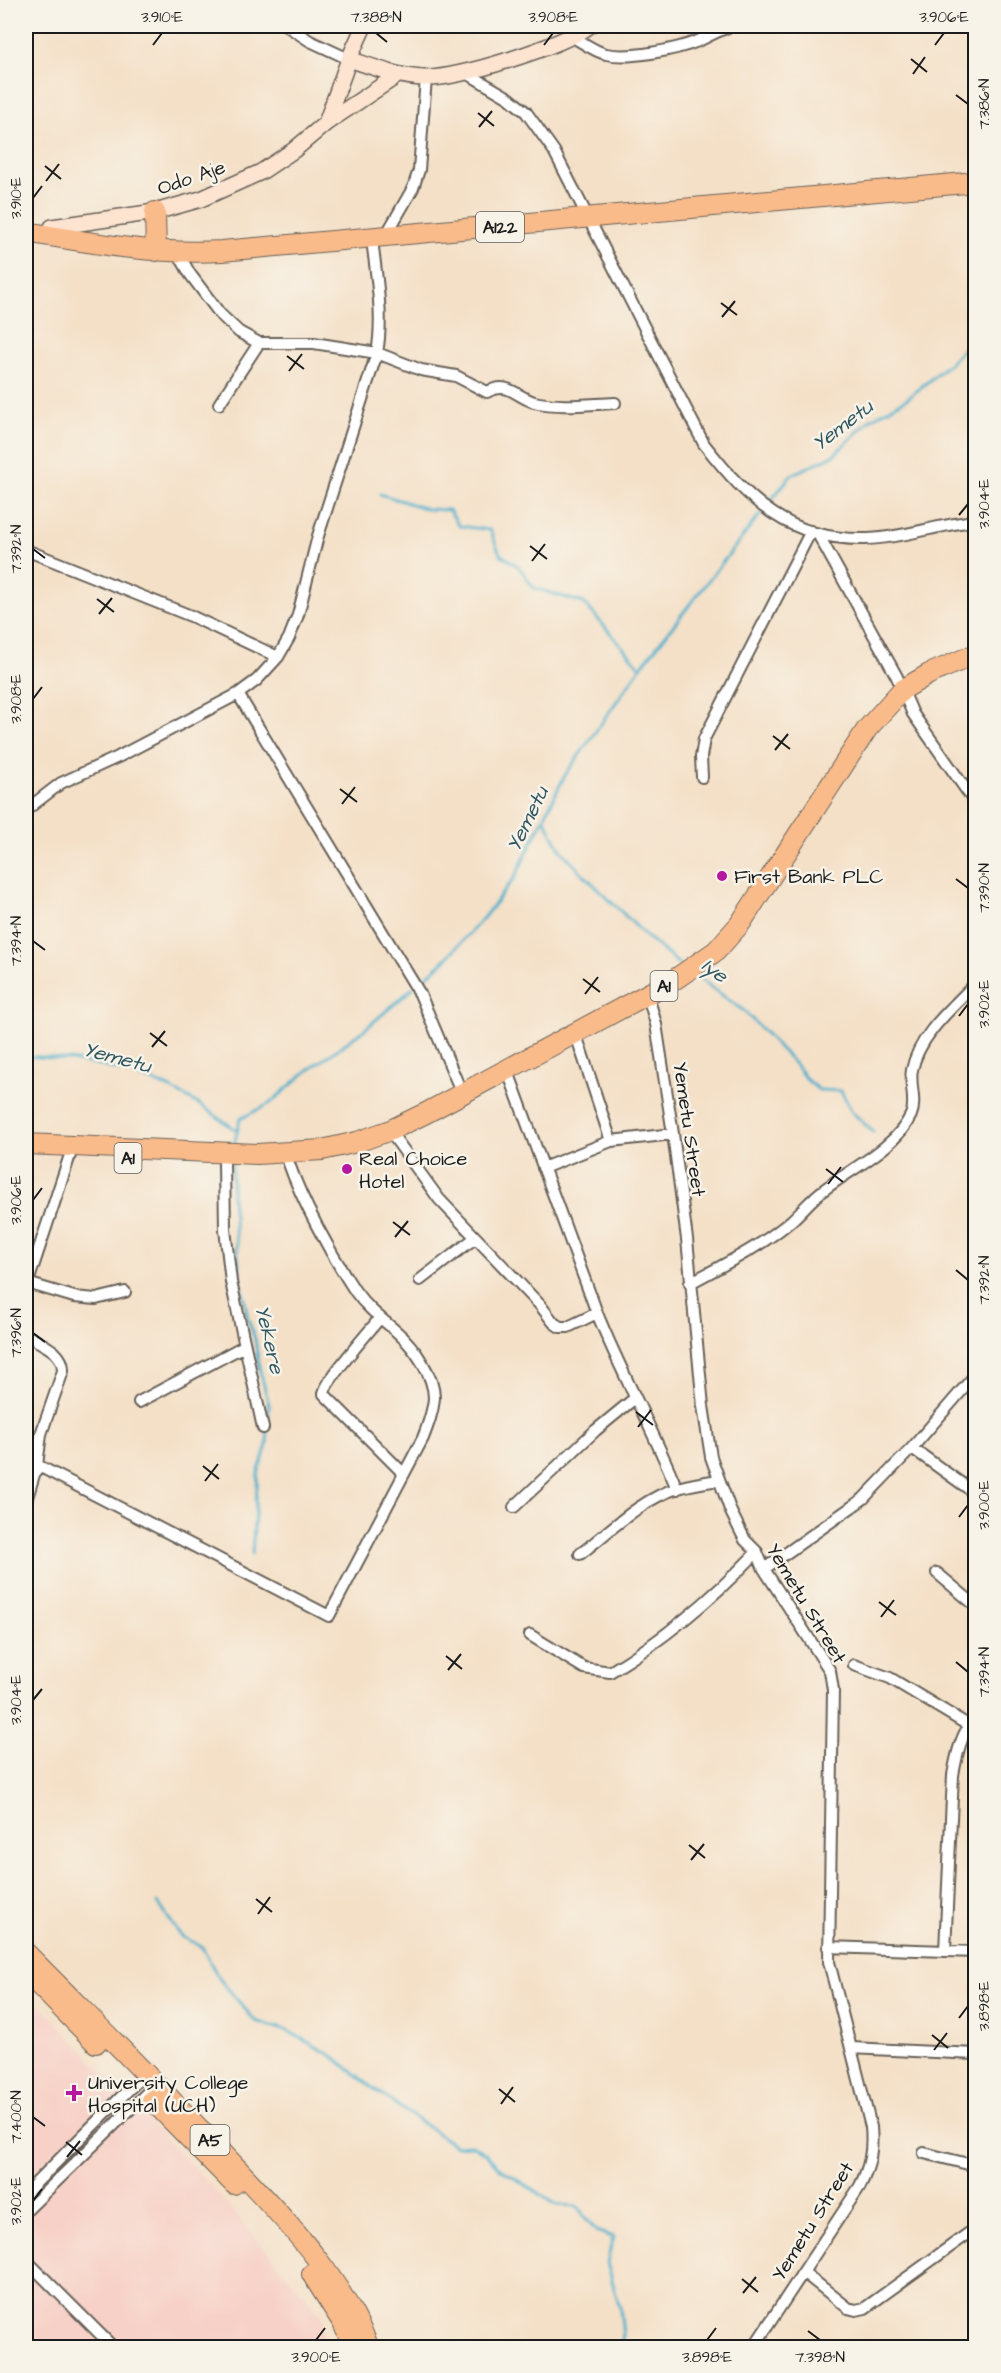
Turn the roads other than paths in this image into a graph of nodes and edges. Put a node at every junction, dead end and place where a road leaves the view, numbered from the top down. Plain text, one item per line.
1 (288, 26) edge
2 (364, 26) edge
3 (589, 26) edge
4 (731, 26) edge
5 (573, 37) junction
6 (349, 58) junction
7 (465, 72) junction
8 (398, 75) junction
9 (426, 78) junction
10 (326, 123) junction
11 (975, 176) edge
12 (975, 182) edge
13 (155, 212) junction
14 (586, 215) junction
15 (26, 223) edge
16 (52, 227) junction
17 (26, 232) edge
18 (380, 234) junction
19 (166, 248) junction
20 (259, 343) junction
21 (377, 353) junction
22 (615, 403) dead end
23 (219, 404) dead end
24 (975, 520) edge
25 (814, 533) junction
26 (26, 550) edge
27 (975, 654) edge
28 (278, 657) junction
29 (975, 664) edge
30 (238, 694) junction
31 (904, 694) junction
32 (702, 777) dead end
33 (975, 804) edge
34 (26, 810) edge
35 (975, 983) edge
36 (648, 999) junction
37 (578, 1041) junction
38 (510, 1077) junction
39 (463, 1097) junction
40 (674, 1134) junction
41 (394, 1137) junction
42 (611, 1141) junction
43 (26, 1144) edge
44 (71, 1150) junction
45 (26, 1154) edge
46 (231, 1158) junction
47 (288, 1161) junction
48 (543, 1168) junction
49 (475, 1238) junction
50 (420, 1280) dead end
51 (690, 1282) junction
52 (26, 1286) edge
53 (125, 1292) dead end
54 (597, 1313) junction
55 (379, 1319) junction
56 (26, 1335) edge
57 (244, 1346) junction
58 (975, 1374) edge
59 (635, 1398) junction
60 (139, 1402) dead end
61 (263, 1428) dead end
62 (912, 1448) junction
63 (37, 1465) junction
64 (403, 1473) junction
65 (719, 1480) junction
66 (677, 1488) junction
67 (975, 1494) edge
68 (26, 1501) edge
69 (514, 1507) dead end
70 (757, 1552) junction
71 (580, 1554) dead end
72 (764, 1569) junction
73 (938, 1573) dead end
74 (975, 1606) edge
75 (530, 1635) dead end
76 (854, 1665) dead end
77 (975, 1715) edge
78 (968, 1725) junction
79 (828, 1947) junction
80 (945, 1951) junction
81 (975, 1952) edge
82 (26, 1953) edge
83 (26, 1972) edge
84 (851, 2048) junction
85 (975, 2054) edge
86 (146, 2084) junction
87 (70, 2148) junction
88 (924, 2153) dead end
89 (81, 2157) junction
90 (975, 2166) edge
91 (26, 2193) edge
92 (26, 2211) edge
93 (975, 2228) edge
94 (289, 2235) junction
95 (26, 2259) edge
96 (803, 2272) junction
97 (114, 2348) edge
98 (354, 2348) edge
99 (369, 2348) edge
100 (753, 2348) edge

1 - 6 street
2 - 6 street
3 - 5 street
4 - 5 street
5 - 7 street
6 - 8 street
6 - 10 street
7 - 9 street
7 - 14 street
8 - 9 street
8 - 10 street, Odo Aje
9 - 18 street
10 - 13 street, Odo Aje
11 - 14 highway, A122
12 - 14 highway, A122
13 - 16 street, Odo Aje
13 - 19 highway
14 - 18 highway, A122
14 - 25 street
15 - 16 highway, A122
16 - 19 highway, A122
17 - 19 highway, A122
18 - 19 highway, A122
18 - 21 street
19 - 20 street
20 - 21 street
20 - 23 street
21 - 22 street
21 - 28 street
24 - 25 street
25 - 31 street
25 - 32 street
26 - 28 street
27 - 31 highway, A1
28 - 30 street
29 - 31 highway, A1
30 - 34 street
30 - 39 street
31 - 33 street
31 - 36 highway, A1
35 - 51 street
36 - 37 highway, A1
36 - 39 highway, A1
36 - 40 street, Yemetu Street
37 - 38 highway, A1
37 - 42 street
38 - 39 highway, A1
38 - 48 street
39 - 41 highway, A1
39 - 46 highway, A1
40 - 42 street
40 - 51 street, Yemetu Street
41 - 47 highway, A1
41 - 49 street
42 - 48 street
43 - 44 highway, A1
44 - 45 highway, A1
44 - 46 highway, A1
44 - 52 street
46 - 47 highway, A1
46 - 57 street
47 - 55 street
48 - 54 street
49 - 50 street
49 - 54 street
51 - 65 street, Yemetu Street
52 - 53 street
54 - 59 street
55 - 64 street
55 - 64 street
56 - 63 street
57 - 60 street
57 - 61 street
58 - 62 street
59 - 66 street
59 - 69 street
62 - 67 street
62 - 72 street
63 - 64 street
63 - 68 street
65 - 66 street
65 - 70 street, Yemetu Street
66 - 71 street
70 - 72 street, Yemetu Street
70 - 75 street
72 - 79 street, Yemetu Street
73 - 74 street
76 - 78 street
77 - 78 street
78 - 80 street
79 - 80 street
79 - 84 street, Yemetu Street
80 - 81 street
82 - 86 highway, A5
83 - 86 highway, A5
84 - 85 street
84 - 96 street, Yemetu Street
86 - 87 street
86 - 89 street
86 - 94 highway, A5
87 - 89 street
87 - 91 street
88 - 90 street
89 - 92 street
93 - 96 street
94 - 98 highway, A5
94 - 99 highway, A5
95 - 97 street
96 - 100 street, Yemetu Street

